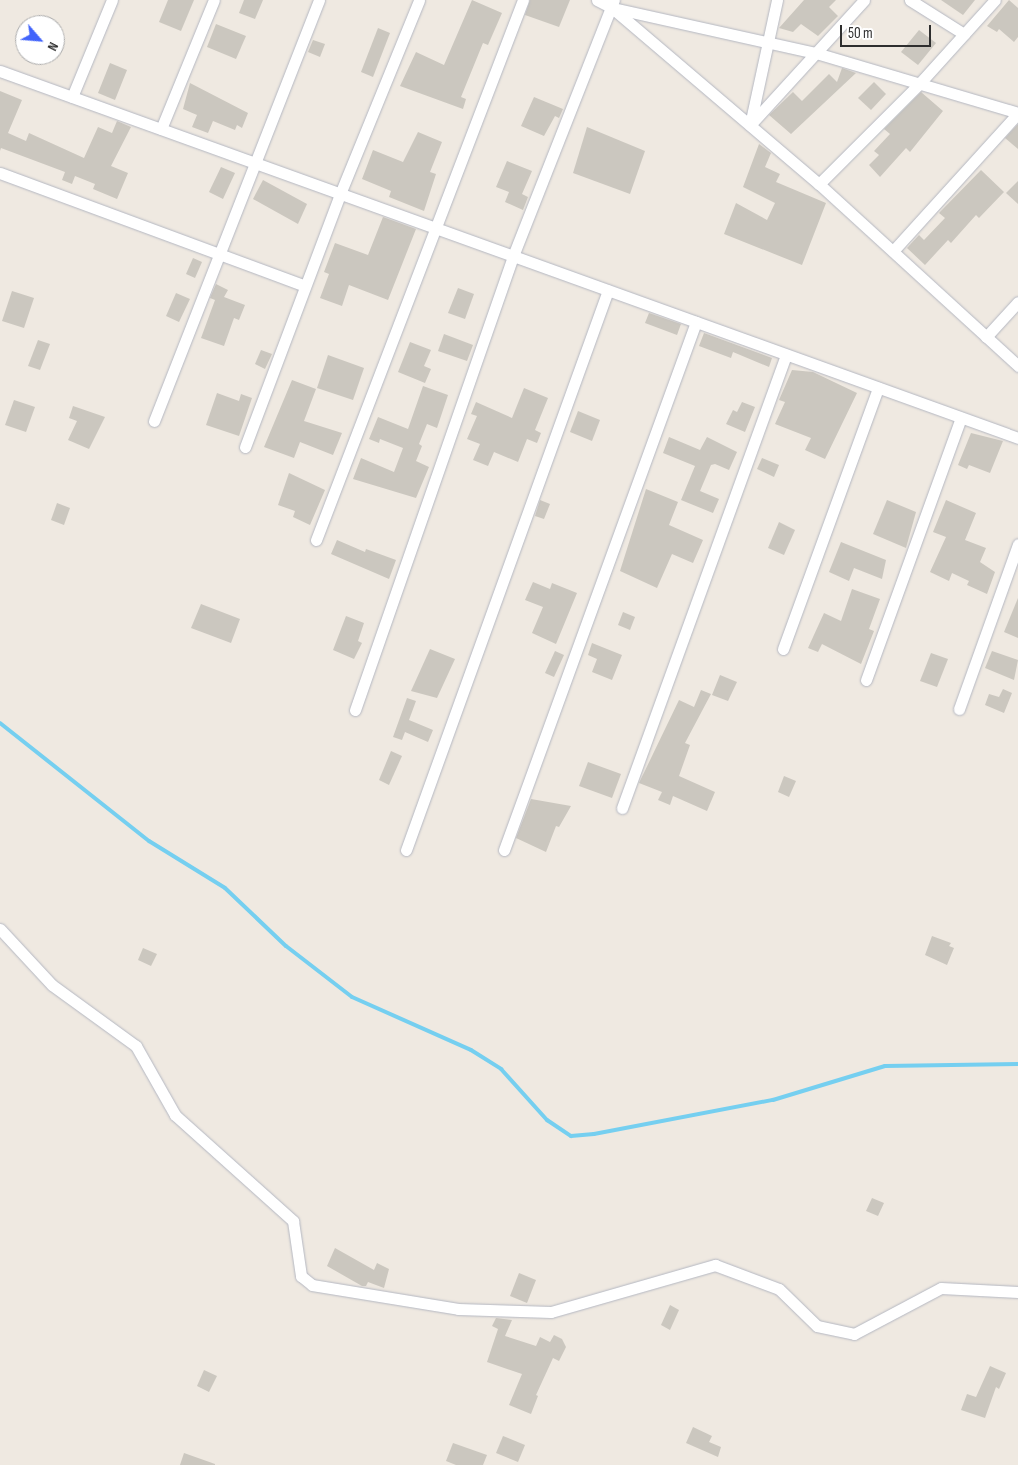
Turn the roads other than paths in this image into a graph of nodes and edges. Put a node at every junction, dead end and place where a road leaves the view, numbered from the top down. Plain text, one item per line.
1 (112, 0) edge
2 (214, 0) edge
3 (320, 0) edge
4 (419, 0) edge
5 (523, 0) edge
6 (597, 0) edge
7 (777, 0) edge
8 (864, 0) edge
9 (910, 0) edge
10 (995, 0) edge
11 (614, 2) edge
12 (964, 34) junction
13 (768, 43) junction
14 (816, 52) junction
15 (0, 71) edge
16 (919, 84) junction
17 (72, 97) junction
18 (1018, 113) edge
19 (750, 126) junction
20 (161, 129) junction
21 (255, 163) junction
22 (0, 173) edge
23 (819, 184) junction
24 (340, 194) junction
25 (435, 228) junction
26 (893, 251) junction
27 (219, 254) junction
28 (513, 256) junction
29 (305, 286) junction
30 (608, 290) junction
31 (1018, 302) edge
32 (696, 322) junction
33 (986, 337) junction
34 (786, 355) junction
35 (1018, 366) edge
36 (878, 388) junction
37 (961, 418) junction
38 (154, 421) dead end
39 (1018, 438) edge
40 (245, 447) dead end
41 (316, 540) dead end
42 (1018, 544) edge
43 (782, 649) dead end
44 (866, 680) dead end
45 (958, 708) dead end
46 (354, 710) dead end
47 (622, 808) dead end
48 (406, 850) dead end
49 (504, 850) dead end
50 (0, 929) edge
51 (1018, 1292) edge

1 - 17 street
2 - 20 street
3 - 21 street
4 - 24 street
5 - 25 street
6 - 11 street
7 - 13 street
8 - 14 street
9 - 12 street
10 - 12 street
11 - 13 street
11 - 19 street
11 - 28 street
12 - 16 street
13 - 14 street
13 - 19 street
14 - 16 street
14 - 19 street
15 - 17 street
16 - 18 street
16 - 23 street
17 - 20 street
18 - 26 street
19 - 23 street
20 - 21 street
21 - 24 street
21 - 27 street
22 - 27 street
23 - 26 street
24 - 25 street
24 - 29 street
25 - 28 street
25 - 41 street
26 - 33 street
27 - 29 street
27 - 38 street
28 - 30 street
28 - 46 street
29 - 40 street
30 - 32 street
30 - 48 street
31 - 33 street
32 - 34 street
32 - 49 street
33 - 35 street
34 - 36 street
34 - 47 street
36 - 37 street
36 - 43 street
37 - 39 street
37 - 44 street
42 - 45 street
50 - 51 street

